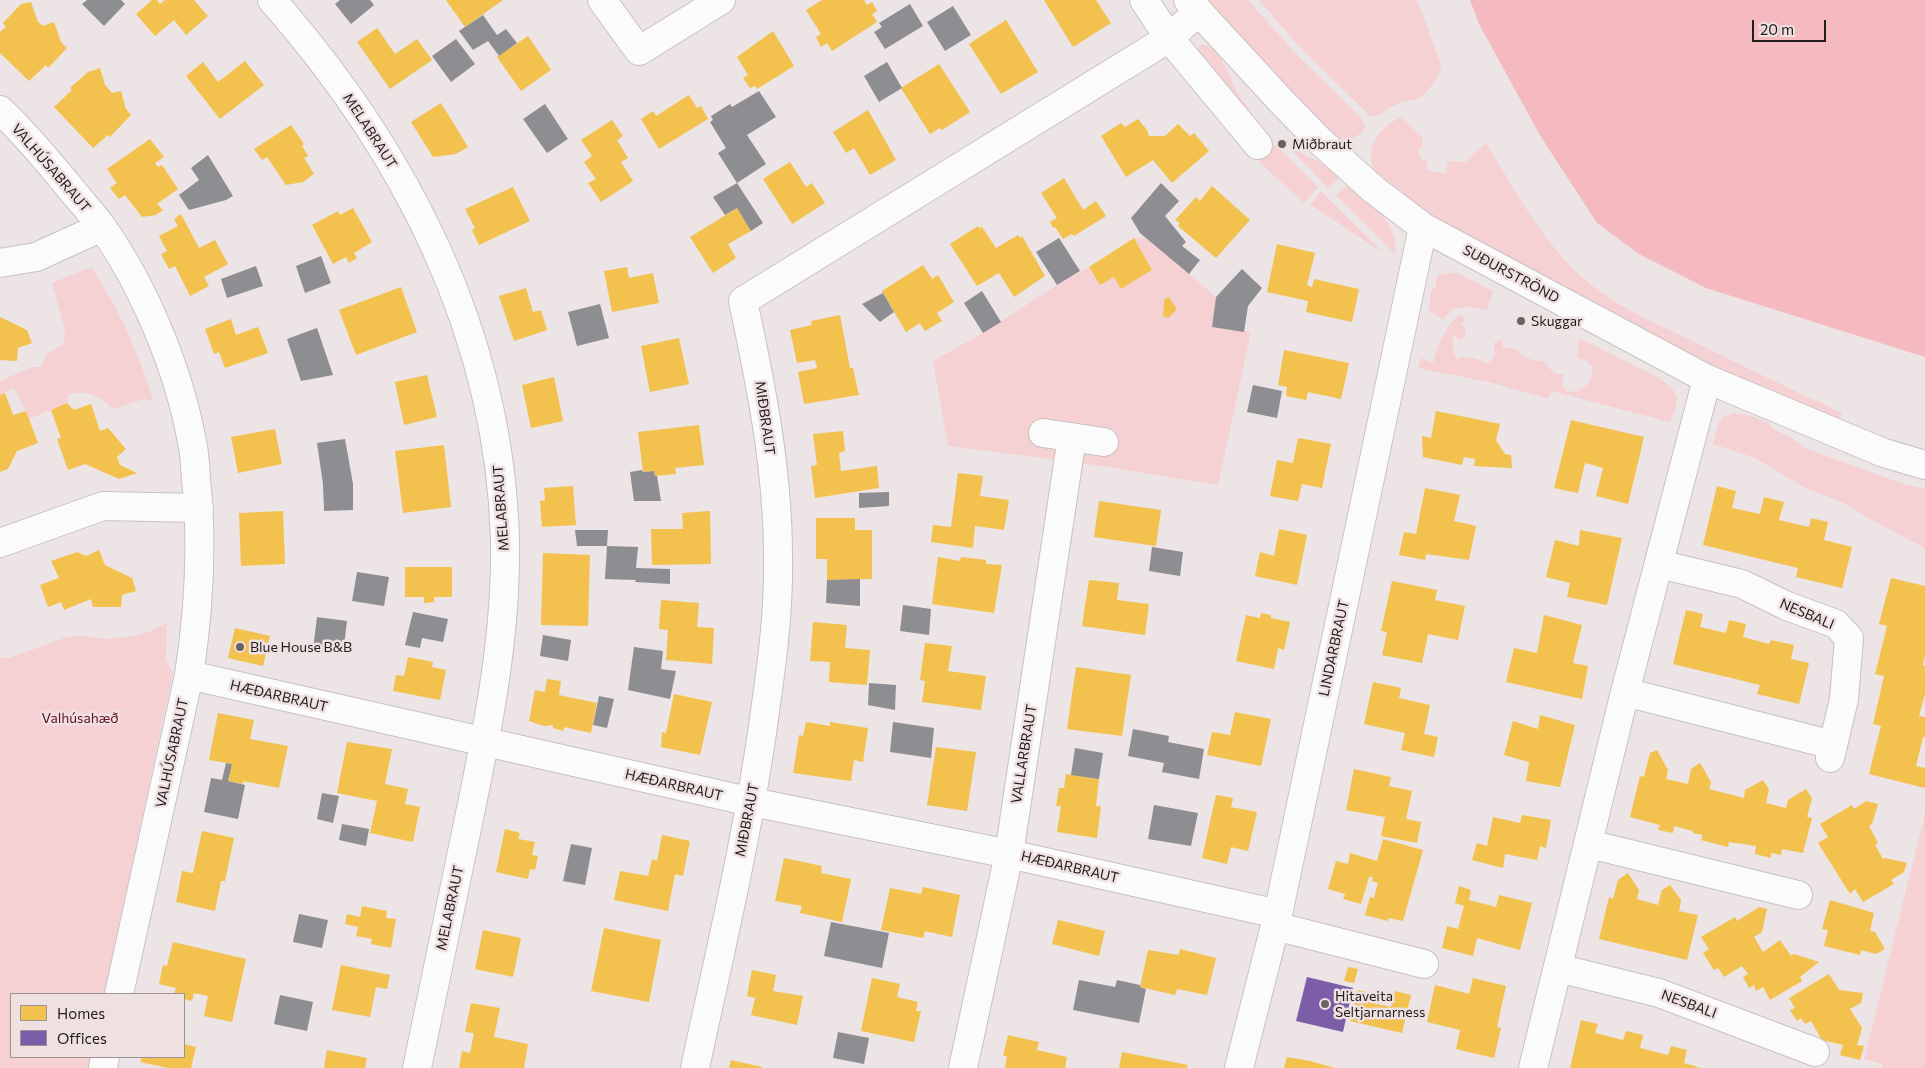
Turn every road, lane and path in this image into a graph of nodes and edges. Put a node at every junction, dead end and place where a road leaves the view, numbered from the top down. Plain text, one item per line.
1 (272, 0) edge
2 (602, 0) edge
3 (720, 0) edge
4 (1144, 0) edge
5 (1193, 6) edge
6 (1169, 38) junction
7 (0, 110) edge
8 (1258, 145) dead end
9 (102, 227) junction
10 (1423, 227) junction
11 (0, 263) edge
12 (1707, 379) junction
13 (1043, 432) dead end
14 (1072, 437) junction
15 (1104, 442) dead end
16 (1925, 465) edge
17 (199, 508) junction
18 (0, 543) edge
19 (1659, 564) junction
20 (189, 675) junction
21 (1625, 692) junction
22 (485, 743) junction
23 (752, 802) junction
24 (1589, 844) junction
25 (1009, 854) junction
26 (1798, 895) dead end
27 (1276, 920) junction
28 (1424, 964) dead end
29 (1558, 968) junction
30 (119, 993) edge
31 (1815, 1052) dead end
32 (417, 1068) edge
33 (695, 1068) edge
34 (963, 1068) edge
35 (1239, 1068) edge
36 (1534, 1068) edge

1 - 22 street, MELABRAUT
2 - 3 street
4 - 6 street
5 - 6 street, MIÐBRAUT
5 - 10 street, SUÐURSTRÖND
6 - 8 street
6 - 23 street, MIÐBRAUT
7 - 9 street, VALHÚSABRAUT
9 - 11 street, VALHÚSABRAUT
9 - 17 street, VALHÚSABRAUT
10 - 12 street, SUÐURSTRÖND
10 - 27 street, LINDARBRAUT
12 - 16 street, SUÐURSTRÖND
12 - 19 street
13 - 14 street
14 - 15 street
14 - 25 street, VALLARBRAUT
17 - 18 street
17 - 20 street, VALHÚSABRAUT
19 - 21 street
19 - 21 street, NESBALI
20 - 22 street, HÆÐARBRAUT
20 - 30 street, VALHÚSABRAUT
21 - 24 street
22 - 23 street, HÆÐARBRAUT
22 - 32 street, MELABRAUT
23 - 25 street, HÆÐARBRAUT
23 - 33 street, MIÐBRAUT
24 - 26 street
24 - 29 street
25 - 27 street, HÆÐARBRAUT
25 - 34 street, VALLARBRAUT
27 - 28 street, HÆÐARBRAUT
27 - 35 street, LINDARBRAUT
29 - 31 street, NESBALI
29 - 36 street

